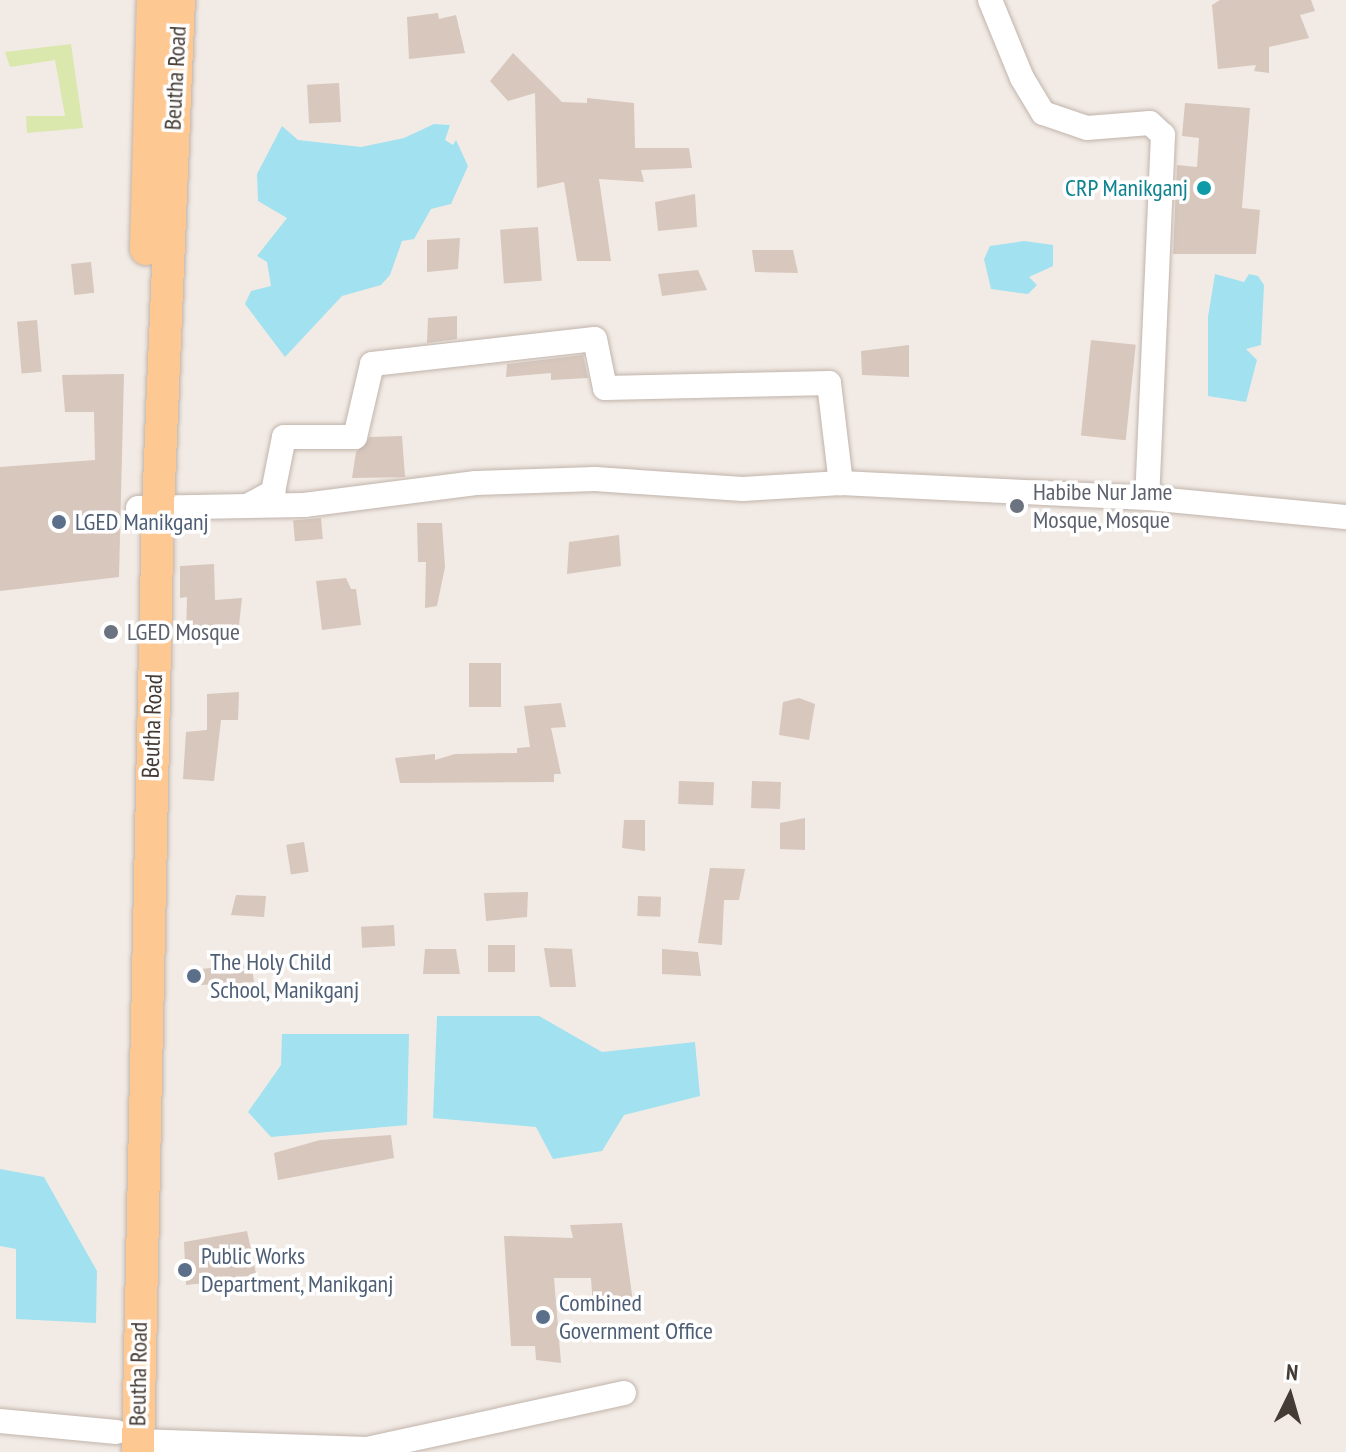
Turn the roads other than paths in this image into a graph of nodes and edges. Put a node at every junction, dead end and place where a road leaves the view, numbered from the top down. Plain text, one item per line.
1 (990, 0) edge
2 (166, 4) edge
3 (841, 483) junction
4 (1147, 498) junction
5 (245, 506) junction
6 (148, 508) junction
7 (1346, 517) edge
8 (624, 1393) dead end
9 (0, 1421) edge
10 (127, 1444) edge

1 - 4 street
2 - 6 main road, Beutha Road
3 - 4 street
3 - 5 street
3 - 5 street
4 - 7 street
5 - 6 street
6 - 10 main road, Beutha Road
8 - 10 street
9 - 10 street

